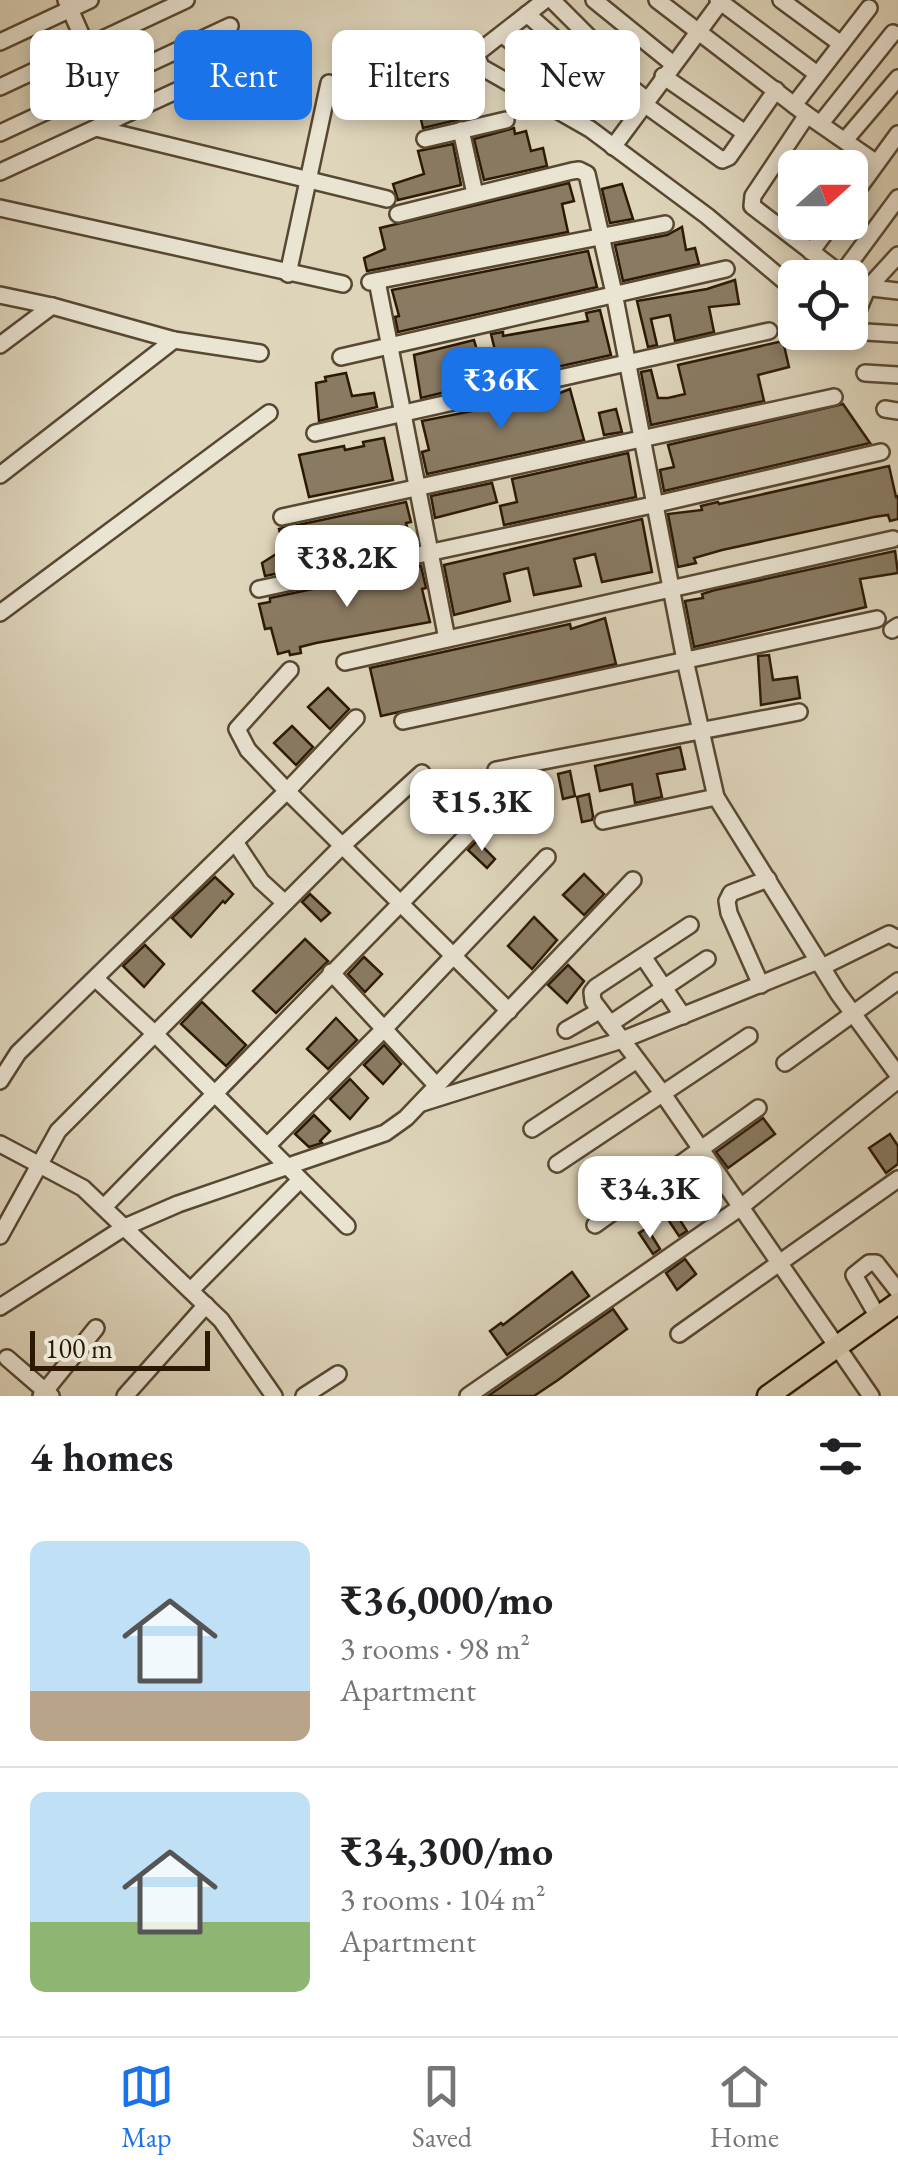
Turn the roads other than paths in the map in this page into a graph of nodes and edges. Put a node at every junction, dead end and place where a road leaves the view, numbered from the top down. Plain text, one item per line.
1 (90, 0) edge
2 (186, 0) edge
3 (548, 0) edge
4 (594, 0) edge
5 (656, 0) edge
6 (782, 0) edge
7 (720, 1) edge
8 (68, 4) edge
9 (869, 8) dead end
10 (528, 14) junction
11 (230, 26) dead end
12 (80, 30) edge
13 (121, 30) edge
14 (546, 30) edge
15 (574, 30) edge
16 (698, 30) junction
17 (893, 33) dead end
18 (503, 35) joint
19 (0, 42) edge
20 (841, 44) junction
21 (154, 62) edge
22 (668, 70) junction
23 (30, 73) edge
24 (817, 74) junction
25 (898, 78) edge
26 (505, 79) edge
27 (329, 83) dead end
28 (0, 87) edge
29 (776, 90) junction
30 (640, 97) edge
31 (645, 102) junction
32 (807, 114) junction
33 (30, 119) edge
34 (114, 120) edge
35 (506, 120) dead end
36 (575, 120) edge
37 (96, 128) junction
38 (462, 130) junction
39 (0, 133) edge
40 (745, 133) junction
41 (898, 134) edge
42 (425, 139) dead end
43 (846, 139) junction
44 (614, 147) junction
45 (784, 150) edge
46 (880, 156) junction
47 (778, 159) edge
48 (898, 163) edge
49 (0, 172) edge
50 (868, 174) edge
51 (308, 180) junction
52 (475, 194) junction
53 (898, 198) edge
54 (387, 200) dead end
55 (0, 208) edge
56 (398, 214) dead end
57 (665, 224) dead end
58 (778, 226) edge
59 (603, 236) junction
60 (796, 240) edge
61 (820, 240) edge
62 (811, 252) junction
63 (898, 255) edge
64 (822, 260) edge
65 (857, 260) edge
66 (726, 269) dead end
67 (288, 274) junction
68 (778, 276) edge
69 (343, 284) dead end
70 (868, 288) edge
71 (868, 289) edge
72 (898, 291) edge
73 (614, 293) junction
74 (0, 295) edge
75 (52, 306) junction
76 (769, 331) dead end
77 (868, 332) edge
78 (898, 334) edge
79 (174, 340) junction
80 (0, 345) edge
81 (390, 346) junction
82 (260, 353) dead end
83 (341, 356) dead end
84 (627, 363) junction
85 (865, 373) dead end
86 (898, 375) edge
87 (834, 397) dead end
88 (269, 413) dead end
89 (402, 414) junction
90 (315, 433) dead end
91 (643, 439) junction
92 (881, 452) dead end
93 (0, 475) edge
94 (418, 488) junction
95 (658, 504) junction
96 (282, 517) dead end
97 (893, 538) dead end
98 (431, 552) junction
99 (673, 588) junction
100 (260, 589) dead end
101 (0, 614) edge
102 (876, 619) dead end
103 (447, 639) junction
104 (685, 660) junction
105 (345, 662) dead end
106 (290, 670) dead end
107 (799, 712) dead end
108 (356, 718) dead end
109 (403, 721) dead end
110 (700, 731) junction
111 (496, 770) dead end
112 (422, 773) dead end
113 (287, 791) junction
114 (716, 796) junction
115 (481, 821) dead end
116 (602, 821) dead end
117 (235, 842) junction
118 (344, 845) junction
119 (547, 857) dead end
120 (633, 880) dead end
121 (768, 880) junction
122 (401, 901) junction
123 (284, 903) junction
124 (690, 925) dead end
125 (898, 939) edge
126 (453, 956) junction
127 (644, 958) junction
128 (707, 959) dead end
129 (820, 964) junction
130 (331, 972) junction
131 (96, 980) junction
132 (898, 981) edge
133 (761, 984) junction
134 (664, 988) junction
135 (508, 1011) junction
136 (852, 1012) junction
137 (683, 1016) junction
138 (605, 1018) junction
139 (384, 1029) junction
140 (566, 1030) dead end
141 (154, 1032) junction
142 (749, 1036) dead end
143 (622, 1040) junction
144 (637, 1060) junction
145 (785, 1064) dead end
146 (898, 1078) edge
147 (0, 1081) edge
148 (437, 1086) junction
149 (214, 1092) junction
150 (663, 1094) junction
151 (420, 1104) junction
152 (758, 1108) dead end
153 (532, 1129) dead end
154 (0, 1144) edge
155 (267, 1146) junction
156 (702, 1151) junction
157 (40, 1164) junction
158 (557, 1164) dead end
159 (288, 1167) junction
160 (898, 1179) edge
161 (300, 1180) junction
162 (741, 1207) junction
163 (104, 1208) junction
164 (595, 1225) dead end
165 (2, 1226) edge
166 (347, 1226) dead end
167 (125, 1227) junction
168 (781, 1264) junction
169 (190, 1290) junction
170 (898, 1292) edge
171 (898, 1303) edge
172 (206, 1305) junction
173 (0, 1307) edge
174 (878, 1317) junction
175 (96, 1328) dead end
176 (680, 1334) dead end
177 (836, 1346) junction
178 (7, 1358) dead end
179 (338, 1374) dead end
180 (46, 1394) edge
181 (125, 1396) edge
182 (274, 1396) edge
183 (304, 1396) edge
184 (468, 1396) edge
185 (768, 1396) edge
186 (871, 1396) edge

1 - 8 street
2 - 13 street
3 - 10 street
3 - 15 street
4 - 22 street
5 - 16 street
6 - 20 street
7 - 16 street
7 - 24 street
8 - 12 street
8 - 19 street
9 - 20 street
10 - 14 street
10 - 18 street
11 - 21 street
16 - 22 street
16 - 29 street
17 - 32 street
18 - 26 street
20 - 24 street
22 - 31 street
22 - 40 street
23 - 28 street
24 - 32 street
25 - 43 street
27 - 51 street
29 - 32 street
29 - 40 street
30 - 31 street
31 - 40 street
31 - 44 street
32 - 43 street
32 - 45 street
33 - 39 street
34 - 37 street
35 - 38 street
36 - 44 street
37 - 49 street
37 - 51 street
38 - 42 street
38 - 52 street
41 - 46 street
43 - 46 street
44 - 68 street
46 - 48 street
46 - 50 street
47 - 58 street
51 - 54 street
51 - 67 street
52 - 56 street
52 - 59 street
53 - 65 street
55 - 67 street
57 - 59 street
59 - 73 street
59 - 81 street
60 - 62 street
61 - 62 street
62 - 64 street
63 - 70 street
66 - 73 street
67 - 69 street
71 - 72 street
73 - 81 street
73 - 84 street
74 - 75 street
75 - 79 street
75 - 80 street
76 - 84 street
77 - 78 street
79 - 82 street
79 - 93 street
81 - 83 street
81 - 89 street
84 - 89 street
84 - 91 street
85 - 86 street
87 - 91 street
88 - 101 street
89 - 90 street
89 - 94 street
91 - 94 street
91 - 95 street
92 - 95 street
94 - 96 street
94 - 98 street
95 - 98 street
95 - 99 street
97 - 99 street
98 - 100 street
98 - 103 street
99 - 103 street
99 - 104 street
102 - 104 street
103 - 105 street
104 - 109 street
104 - 110 street
106 - 113 street
107 - 110 street
108 - 113 street
110 - 111 street
110 - 114 street
112 - 118 street
113 - 117 street
113 - 118 street
114 - 116 street
114 - 121 street
115 - 122 street
117 - 123 street
117 - 131 street
118 - 122 street
118 - 123 street
119 - 126 street
120 - 135 street
121 - 129 street
121 - 133 street
122 - 126 street
122 - 130 street
123 - 141 street
124 - 127 street
125 - 129 street
126 - 135 street
126 - 139 street
127 - 134 street
127 - 138 street
128 - 134 street
129 - 133 street
129 - 136 street
130 - 139 street
130 - 149 street
131 - 141 street
131 - 147 street
132 - 136 street
133 - 137 street
134 - 137 street
134 - 138 street
135 - 148 street
136 - 145 street
136 - 146 street
137 - 143 street
138 - 140 street
138 - 143 street
139 - 148 street
139 - 155 street
141 - 149 street
141 - 157 street
142 - 150 street
143 - 144 street
143 - 151 street
144 - 150 street
144 - 153 street
146 - 162 street
148 - 151 street
149 - 155 street
149 - 163 street
150 - 156 street
150 - 158 street
151 - 159 street
152 - 156 street
154 - 157 street
155 - 159 street
156 - 162 street
156 - 164 street
157 - 163 street
157 - 165 street
159 - 161 street
159 - 167 street
160 - 168 street
161 - 166 street
161 - 169 street
162 - 168 street
162 - 184 street
163 - 167 street
167 - 169 street
167 - 173 street
168 - 176 street
168 - 177 street
169 - 172 street
170 - 174 street
171 - 174 main road
172 - 181 street
172 - 182 street
174 - 177 main road
175 - 180 street
177 - 185 main road
177 - 186 street
178 - 180 street
179 - 183 street

